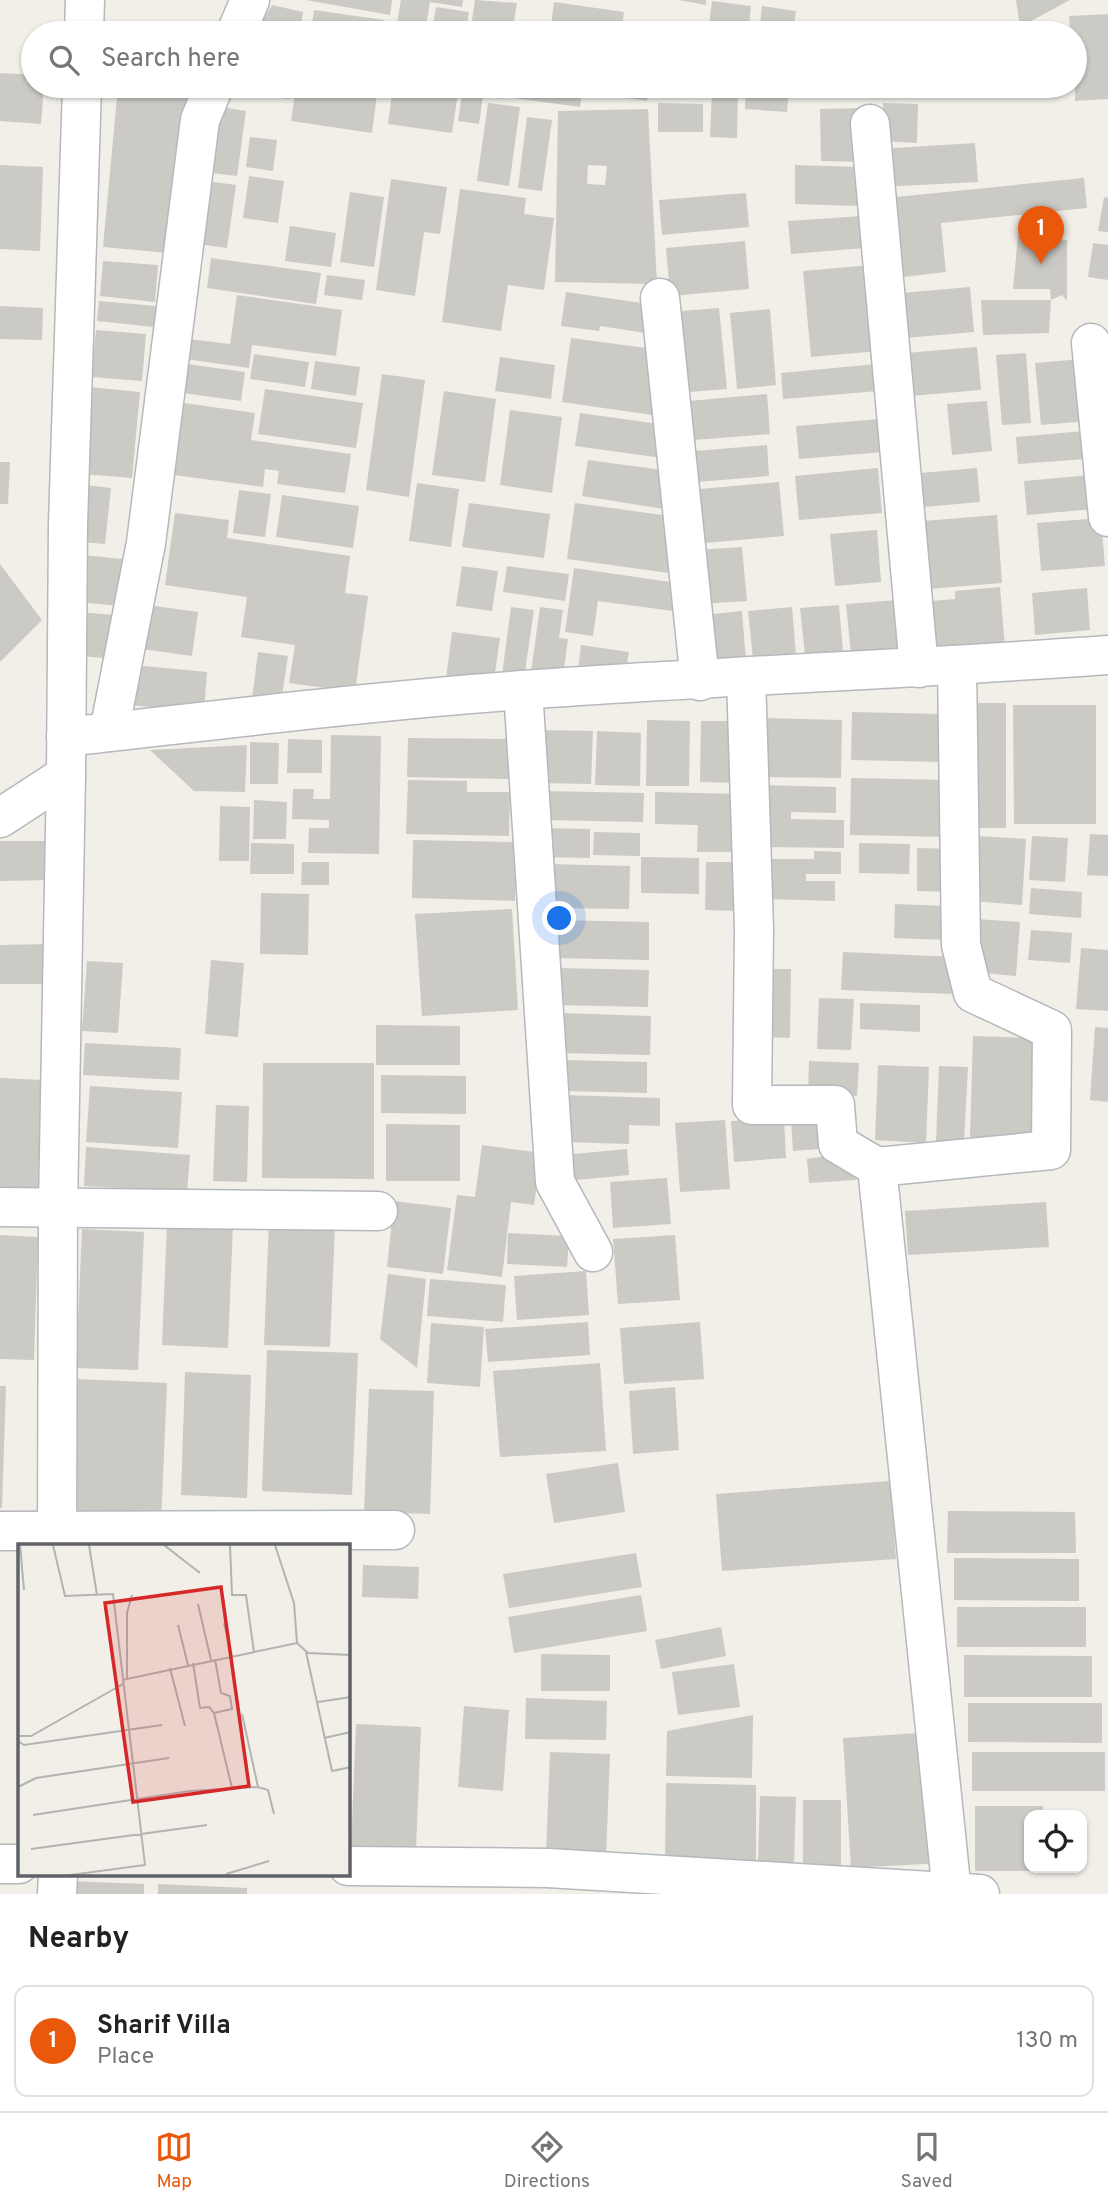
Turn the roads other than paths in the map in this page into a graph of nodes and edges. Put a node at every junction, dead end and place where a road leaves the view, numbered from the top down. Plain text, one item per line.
1 (85, 0) edge
2 (250, 0) edge
3 (84, 21) edge
4 (241, 21) edge
5 (82, 98) edge
6 (210, 98) edge
7 (870, 124) dead end
8 (660, 298) dead end
9 (1091, 343) dead end
10 (1108, 517) edge
11 (1108, 655) edge
12 (957, 666) junction
13 (919, 668) junction
14 (746, 677) junction
15 (700, 681) junction
16 (523, 690) junction
17 (109, 732) junction
18 (66, 737) junction
19 (66, 775) junction
20 (0, 818) edge
21 (877, 1167) junction
22 (58, 1206) junction
23 (0, 1207) edge
24 (378, 1211) dead end
25 (593, 1251) dead end
26 (396, 1530) dead end
27 (0, 1531) edge
28 (57, 1538) edge
29 (0, 1864) edge
30 (18, 1864) edge
31 (350, 1866) edge
32 (58, 1876) edge
33 (57, 1894) edge
34 (966, 1894) edge

1 - 3 street
2 - 4 street
5 - 18 street
6 - 17 street
7 - 13 street
8 - 15 street
9 - 10 street
11 - 12 street
12 - 13 street
12 - 21 street
13 - 14 street
14 - 15 street
14 - 21 street
15 - 16 street
16 - 17 street
16 - 25 street
17 - 18 street
18 - 19 street
19 - 20 street
19 - 22 street
21 - 34 street
22 - 23 street
22 - 24 street
22 - 28 street
26 - 28 street
27 - 28 street
29 - 30 street
31 - 34 street
32 - 33 street

